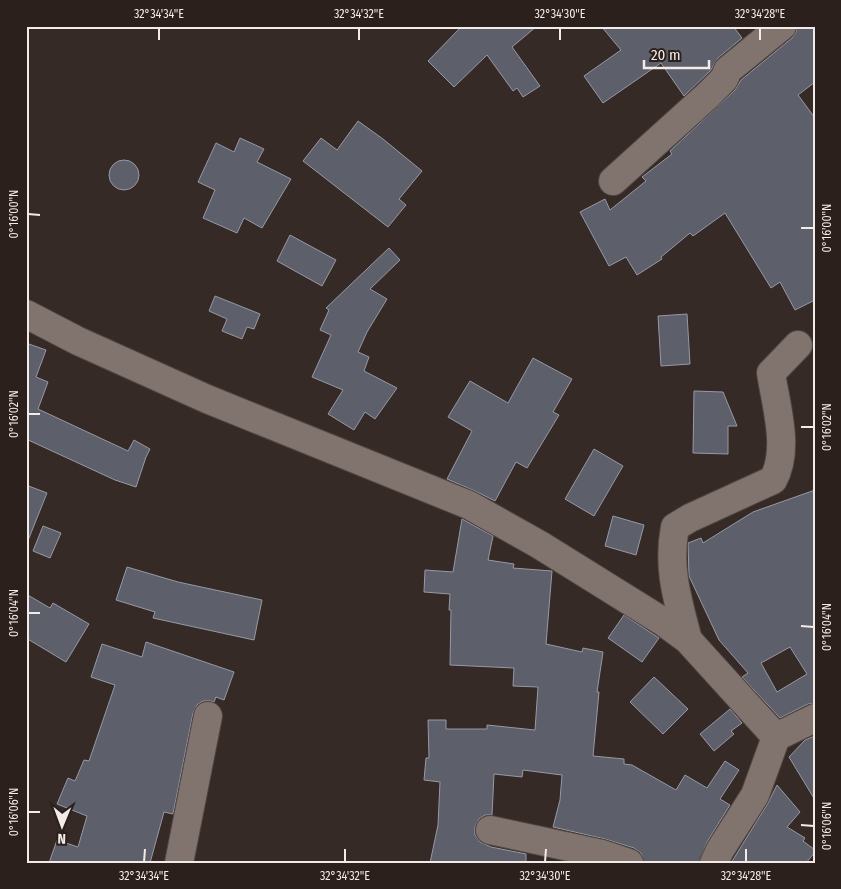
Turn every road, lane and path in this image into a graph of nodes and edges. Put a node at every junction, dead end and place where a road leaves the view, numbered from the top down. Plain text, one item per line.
1 (782, 26) edge
2 (613, 181) dead end
3 (26, 314) edge
4 (798, 344) dead end
5 (688, 640) junction
6 (208, 716) dead end
7 (815, 718) edge
8 (776, 737) junction
9 (490, 830) dead end
10 (179, 863) edge
11 (630, 863) edge
12 (714, 863) edge

1 - 2 street
3 - 5 street
4 - 5 street
5 - 8 street
6 - 10 street
7 - 8 street
8 - 12 street
9 - 11 street

